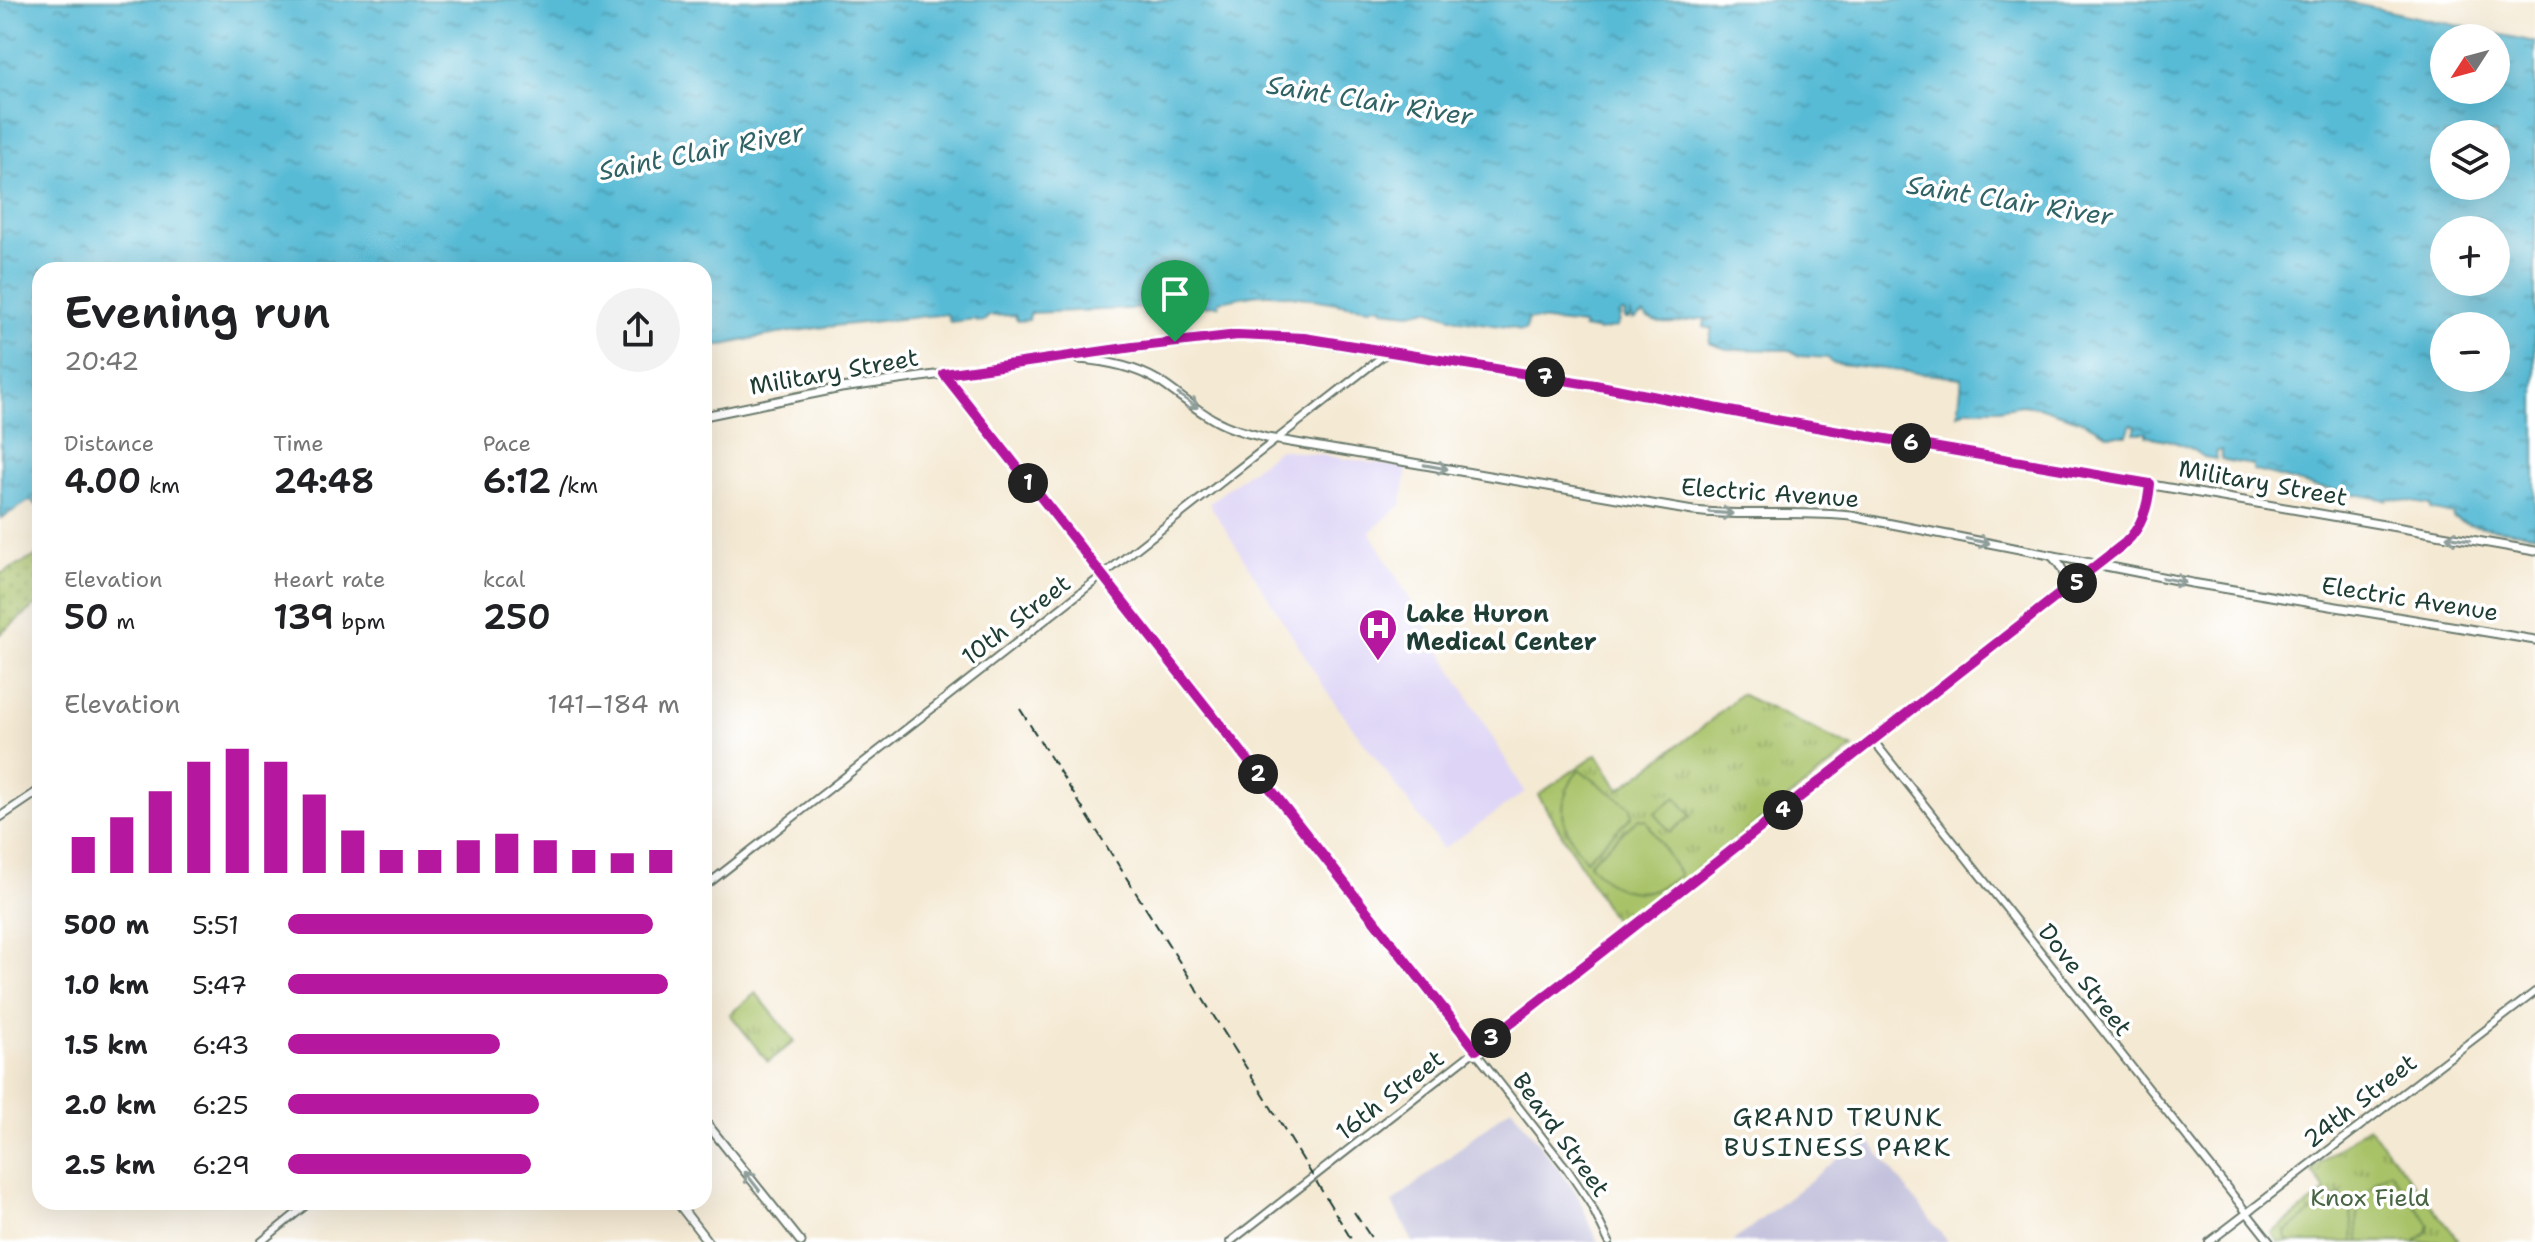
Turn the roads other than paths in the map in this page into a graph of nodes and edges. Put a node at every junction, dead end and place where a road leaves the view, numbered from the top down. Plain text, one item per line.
1 (1133, 347) junction
2 (1388, 352) junction
3 (1064, 358) junction
4 (1122, 366) junction
5 (944, 374) junction
6 (712, 414) edge
7 (1277, 440) junction
8 (2150, 484) junction
9 (2535, 551) edge
10 (2050, 555) junction
11 (2098, 565) junction
12 (1101, 576) junction
13 (2062, 595) junction
14 (2535, 640) edge
15 (1873, 740) junction
16 (32, 795) edge
17 (0, 817) edge
18 (712, 881) edge
19 (2535, 992) edge
20 (1476, 1050) junction
21 (712, 1130) edge
22 (300, 1210) edge
23 (683, 1210) edge
24 (2247, 1213) junction
25 (261, 1242) edge
26 (708, 1242) edge
27 (801, 1242) edge
28 (1230, 1242) edge
29 (1609, 1242) edge
30 (2209, 1242) edge
31 (2270, 1242) edge

1 - 2 main road, Military Street
1 - 3 main road, Military Street
1 - 4 main road
2 - 7 street, 10th Street
2 - 8 main road, Military Street
3 - 4 main road, Electric Avenue
3 - 5 main road, Military Street
4 -> 7 main road, Electric Avenue
5 - 6 main road, Military Street
5 - 12 street, Beard Street
7 -> 10 main road, Electric Avenue
7 - 12 street, 10th Street
9 -> 8 main road, Military Street
8 - 11 street, 16th Street
10 - 11 main road, Electric Avenue
10 - 13 main road
11 - 13 street, 16th Street
11 -> 14 main road, Electric Avenue
12 - 18 street, 10th Street
12 - 20 street, Beard Street
13 - 15 street, 16th Street
15 - 20 street, 16th Street
15 - 24 street, Dove Street
16 - 17 main road
19 - 24 street, 24th Street
20 - 28 street, 16th Street
20 - 29 street, Beard Street
27 -> 21 main road
22 - 25 street
23 - 26 main road
24 - 30 street, 24th Street
24 - 31 street, Dove Street

